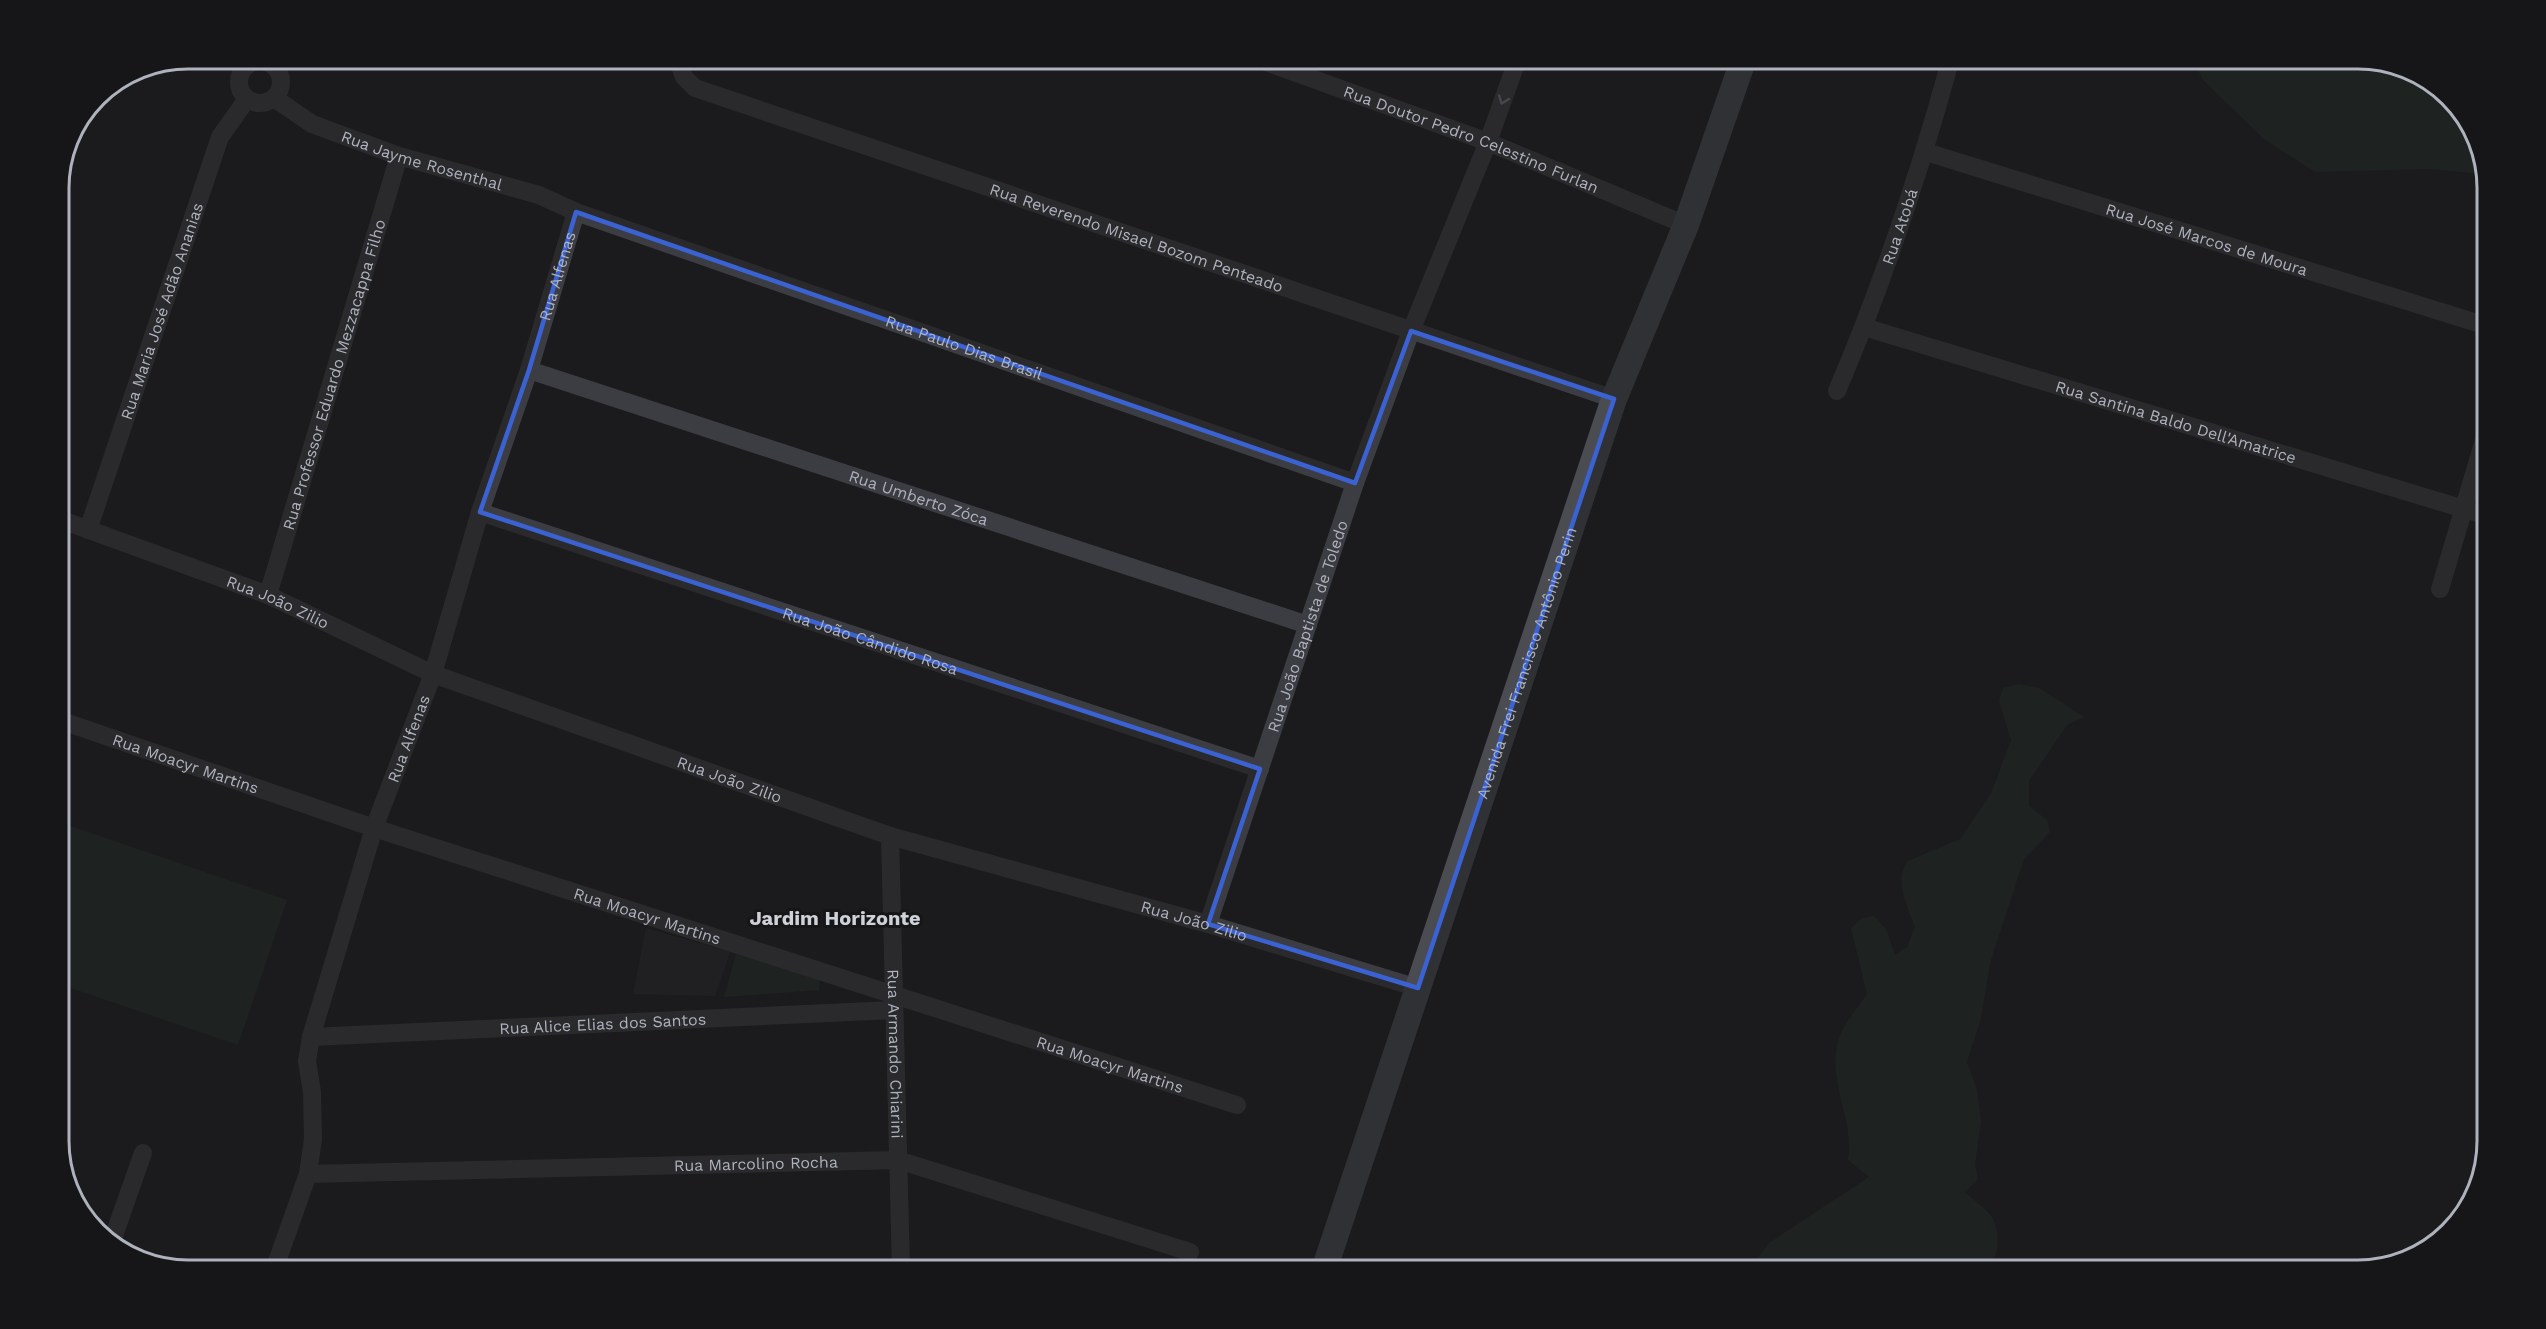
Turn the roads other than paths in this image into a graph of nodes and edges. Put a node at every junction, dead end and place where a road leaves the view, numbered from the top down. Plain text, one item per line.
1 (241, 69) edge
2 (283, 69) edge
3 (681, 69) edge
4 (1286, 69) edge
5 (1514, 69) edge
6 (1740, 69) edge
7 (1948, 69) edge
8 (274, 98) junction
9 (247, 99) junction
10 (1488, 142) junction
11 (1926, 152) junction
12 (399, 156) junction
13 (576, 212) junction
14 (1686, 225) junction
15 (2477, 323) edge
16 (1864, 327) junction
17 (1411, 331) junction
18 (530, 370) junction
19 (1837, 391) dead end
20 (1614, 399) junction
21 (2477, 464) edge
22 (1355, 483) junction
23 (2464, 508) junction
24 (480, 512) junction
25 (2477, 513) edge
26 (69, 523) edge
27 (88, 530) junction
28 (2440, 589) dead end
29 (268, 595) junction
30 (1308, 625) junction
31 (433, 674) junction
32 (69, 723) edge
33 (1260, 769) junction
34 (374, 828) junction
35 (890, 836) junction
36 (1208, 924) junction
37 (1418, 988) junction
38 (894, 1001) junction
39 (311, 1037) junction
40 (1237, 1106) dead end
41 (143, 1153) dead end
42 (898, 1160) junction
43 (308, 1174) junction
44 (115, 1234) edge
45 (1190, 1252) dead end
46 (278, 1260) edge
47 (901, 1260) edge
48 (1327, 1260) edge

1 - 9 street
2 - 8 street
3 - 17 street, Rua Reverendo Misael Bozom Penteado
4 - 10 street, Rua Doutor Pedro Celestino Furlan
5 -> 10 street, Rua João Baptista de Toledo
6 - 14 street, Avenida Frei Francisco Antônio Perin
7 - 11 street, Rua Atobá
8 - 9 street
8 - 12 street, Rua Jayme Rosenthal
9 - 27 street, Rua Maria José Adão Ananias
10 - 14 street, Rua Doutor Pedro Celestino Furlan
10 - 17 street, Rua João Baptista de Toledo
11 - 15 street, Rua José Marcos de Moura
11 - 16 street, Rua Atobá
12 - 13 street, Rua Jayme Rosenthal
12 - 29 street, Rua Professor Eduardo Mezzacappa Filho
13 - 18 street, Rua Alfenas
13 - 22 street, Rua Paulo Dias Brasil
14 - 20 street, Avenida Frei Francisco Antônio Perin
16 - 19 street, Rua Atobá
16 - 23 street, Rua Santina Baldo Dell'Amatrice
17 - 20 street, Rua Reverendo Misael Bozom Penteado
17 - 22 street, Rua João Baptista de Toledo
18 - 24 street, Rua Alfenas
18 - 30 street, Rua Umberto Zóca
20 - 37 street, Avenida Frei Francisco Antônio Perin
21 - 23 street
22 - 30 street, Rua João Baptista de Toledo
23 - 25 street, Rua Santina Baldo Dell'Amatrice
23 - 28 street
24 - 31 street, Rua Alfenas
24 - 33 street, Rua João Cândido Rosa
26 - 27 street, Rua João Zilio
27 - 29 street, Rua João Zilio
29 - 31 street, Rua João Zilio
30 - 33 street, Rua João Baptista de Toledo
31 - 34 street, Rua Alfenas
31 - 35 street, Rua João Zilio
32 - 34 street, Rua Moacyr Martins
33 - 36 street, Rua João Baptista de Toledo
34 - 38 street, Rua Moacyr Martins
34 - 39 street, Rua Alfenas
35 - 36 street, Rua João Zilio
35 - 38 street, Rua Armando Chiarini
36 - 37 street, Rua João Zilio
37 - 48 street, Avenida Frei Francisco Antônio Perin
38 - 39 street, Rua Alice Elias dos Santos
38 - 40 street, Rua Moacyr Martins
38 - 42 street, Rua Armando Chiarini
39 - 43 street, Rua Alfenas
41 - 44 street
42 - 43 street, Rua Marcolino Rocha
42 - 45 street, Rua Marcolino Rocha
42 - 47 street, Rua Armando Chiarini
43 - 46 street, Rua Alfenas

